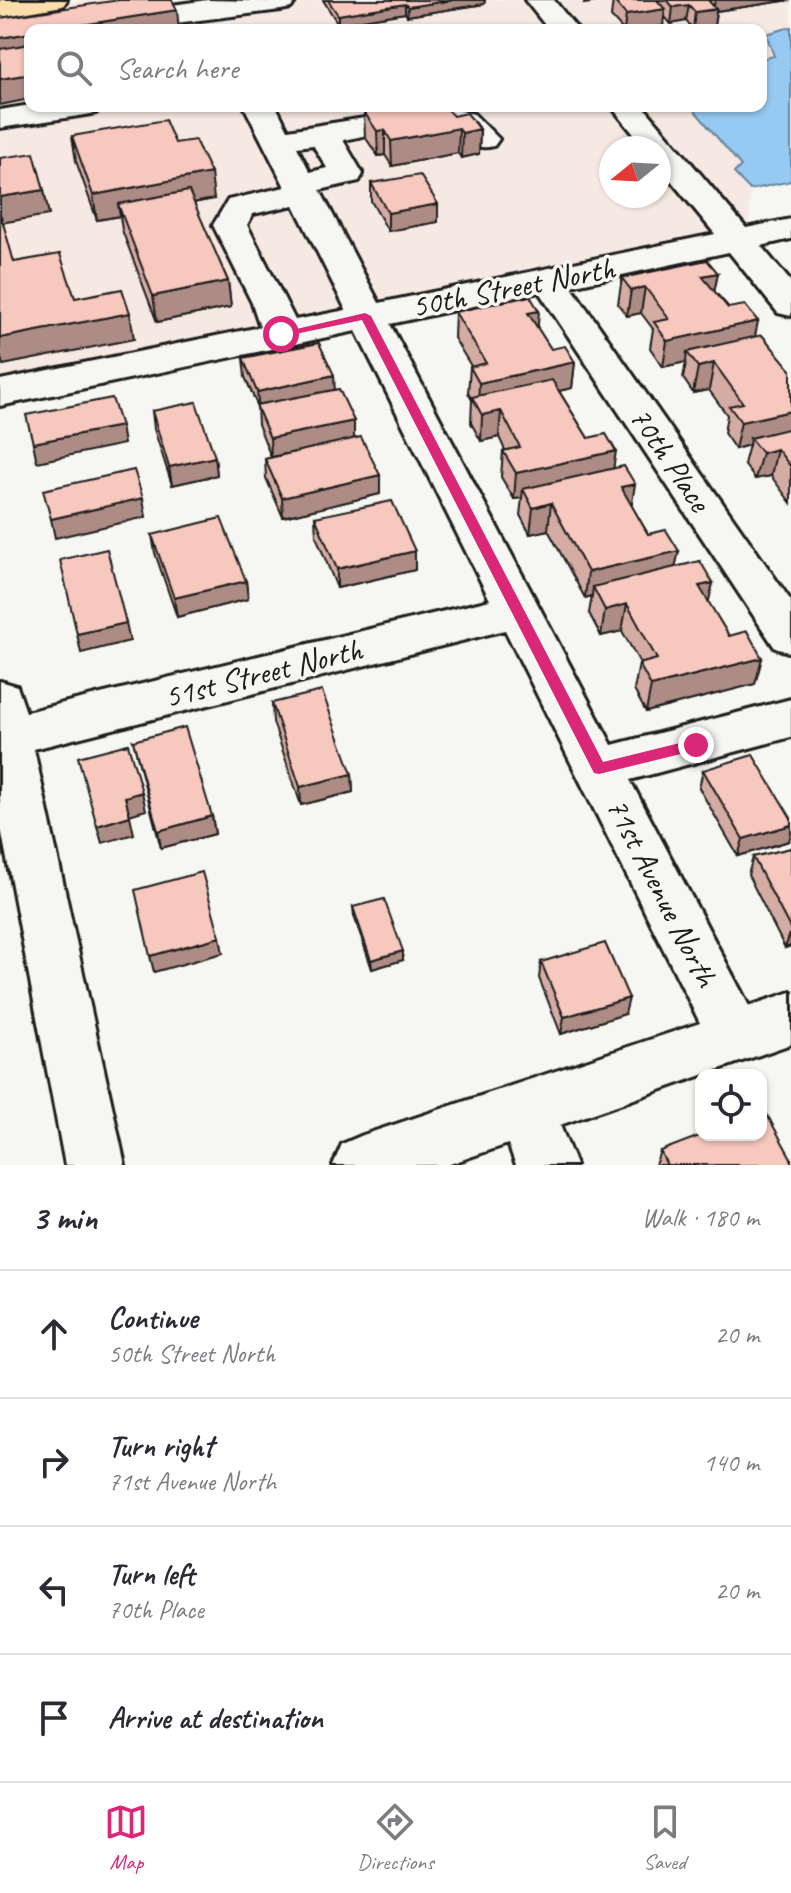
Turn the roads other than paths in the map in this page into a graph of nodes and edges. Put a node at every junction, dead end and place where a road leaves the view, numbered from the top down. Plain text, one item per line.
1 (53, 0) edge
2 (539, 0) edge
3 (0, 8) edge
4 (286, 8) edge
5 (214, 13) edge
6 (114, 24) edge
7 (555, 24) edge
8 (46, 112) edge
9 (632, 112) edge
10 (0, 119) edge
11 (269, 124) edge
12 (323, 134) junction
13 (483, 139) edge
14 (302, 188) junction
15 (791, 229) edge
16 (737, 240) junction
17 (550, 281) junction
18 (791, 305) edge
19 (365, 316) junction
20 (281, 334) junction
21 (0, 393) edge
22 (518, 610) junction
23 (791, 636) edge
24 (4, 718) edge
25 (791, 718) edge
26 (599, 768) junction
27 (791, 1018) edge
28 (736, 1037) junction
29 (524, 1109) junction
30 (95, 1165) edge
31 (363, 1165) edge
32 (546, 1165) edge

1 - 3 main road
2 - 7 street
4 - 5 street
5 - 6 street
8 - 10 street
9 - 16 street
11 - 12 street
11 - 14 street, 71st Avenue North
12 - 13 street
12 - 14 street
14 - 19 street, 71st Avenue North
14 - 20 street
15 - 16 street, 50th Street North
16 - 17 street, 50th Street North
16 - 18 street
17 - 19 street, 50th Street North
17 - 23 street, 70th Place
19 - 20 street, 50th Street North
19 - 22 street, 71st Avenue North
20 - 21 street, 50th Street North
22 - 24 street, 51st Street North
22 - 26 street, 71st Avenue North
24 - 30 street
25 - 26 street
26 - 28 street, 71st Avenue North
27 - 28 street
28 - 29 street
29 - 31 street
29 - 32 street

